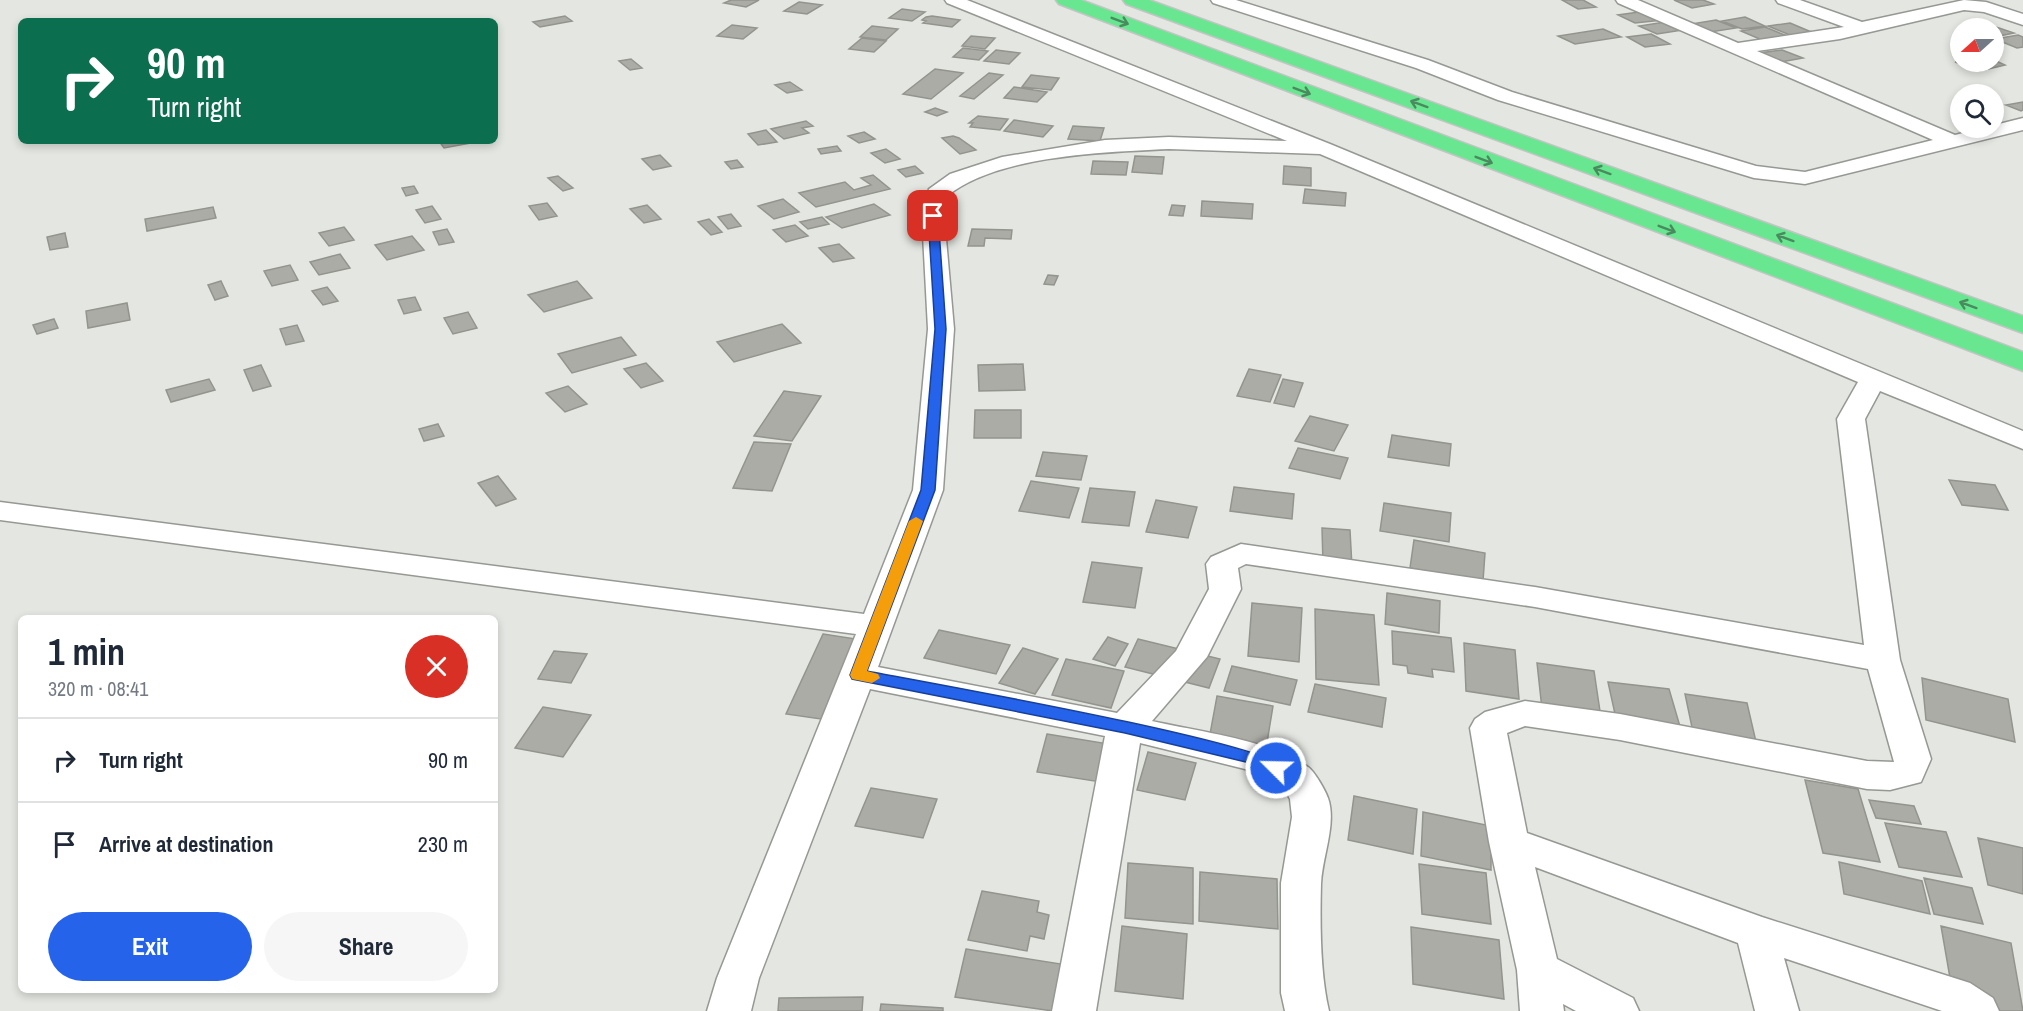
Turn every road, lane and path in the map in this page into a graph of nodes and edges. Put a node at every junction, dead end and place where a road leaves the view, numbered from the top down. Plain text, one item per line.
1 (953, 0) edge
2 (1065, 0) edge
3 (1132, 0) edge
4 (1219, 0) edge
5 (1623, 0) edge
6 (1784, 0) edge
7 (2023, 20) edge
8 (1861, 27) junction
9 (1739, 48) junction
10 (2023, 124) edge
11 (1954, 142) junction
12 (1323, 148) junction
13 (2023, 325) edge
14 (2023, 362) edge
15 (1873, 379) junction
16 (2023, 441) edge
17 (0, 511) edge
18 (876, 626) junction
19 (1883, 660) junction
20 (857, 675) junction
21 (1125, 727) junction
22 (1509, 842) junction
23 (1756, 932) junction
24 (1540, 991) edge
25 (729, 1011) edge
26 (1074, 1011) edge
27 (1307, 1011) edge
28 (1617, 1011) edge
29 (1777, 1011) edge
30 (1977, 1011) edge

1 - 12 street
2 -> 14 highway
13 -> 3 highway
4 - 11 street
5 - 9 street
6 - 8 street
7 - 8 street
8 - 9 street
9 - 11 street
10 - 11 street
12 - 15 street
12 - 18 street
15 - 16 street
15 - 19 street
17 - 18 street
18 - 20 street
19 - 21 street
19 - 22 street
20 - 21 street
20 - 25 street
21 - 26 street
21 - 27 street
22 - 23 street
22 - 24 street
23 - 29 street
23 - 30 street
24 - 28 street

